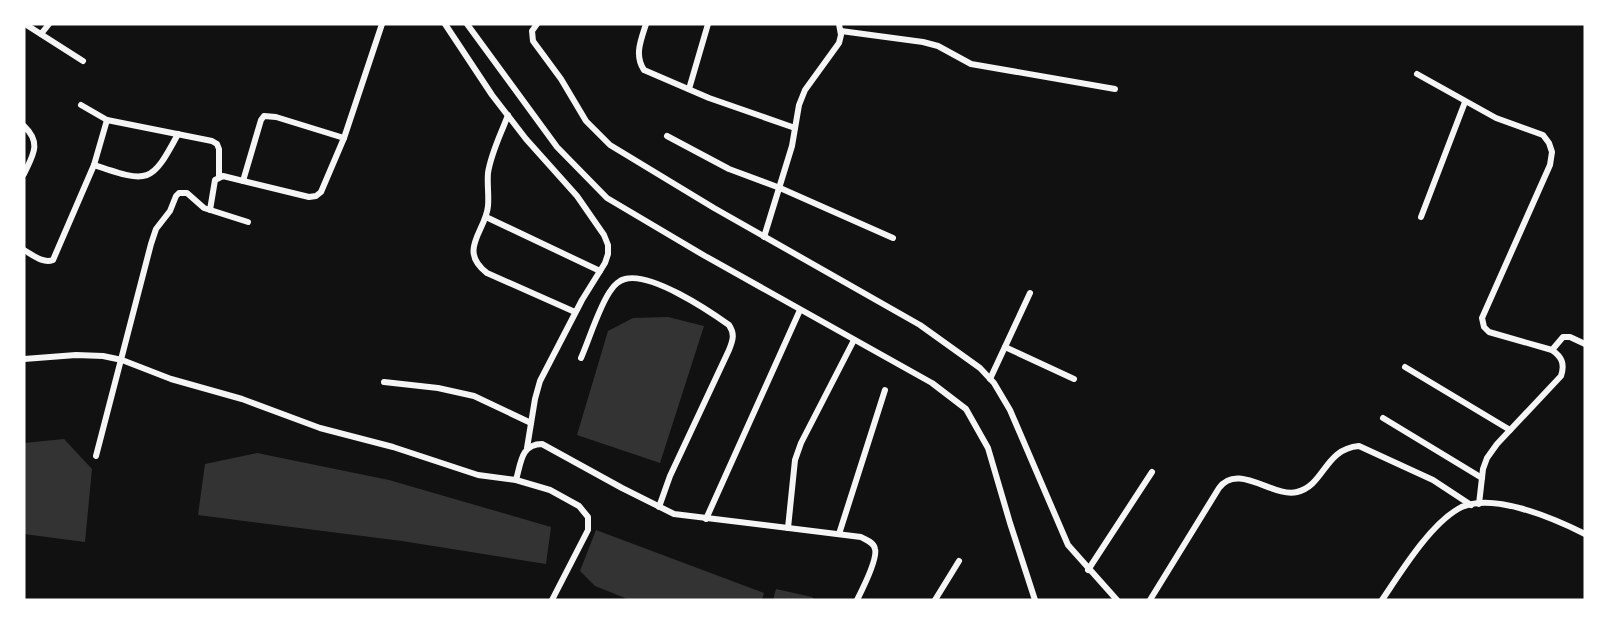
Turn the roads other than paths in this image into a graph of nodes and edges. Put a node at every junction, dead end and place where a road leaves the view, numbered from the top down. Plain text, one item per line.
1 (25, 24) edge
2 (49, 24) edge
3 (382, 24) edge
4 (445, 24) edge
5 (467, 24) edge
6 (537, 24) edge
7 (646, 24) edge
8 (708, 24) edge
9 (840, 27) edge
10 (41, 34) junction
11 (82, 61) dead end
12 (1417, 74) dead end
13 (689, 89) junction
14 (1115, 89) dead end
15 (1465, 102) junction
16 (81, 105) dead end
17 (508, 115) junction
18 (107, 120) junction
19 (24, 126) edge
20 (795, 128) junction
21 (178, 134) junction
22 (667, 136) dead end
23 (344, 138) junction
24 (94, 165) junction
25 (24, 174) edge
26 (219, 177) junction
27 (243, 181) junction
28 (780, 188) junction
29 (210, 210) junction
30 (1421, 217) dead end
31 (486, 218) junction
32 (248, 222) dead end
33 (764, 237) junction
34 (893, 238) dead end
35 (24, 250) edge
36 (600, 271) junction
37 (1030, 293) dead end
38 (800, 310) junction
39 (575, 312) junction
40 (854, 340) junction
41 (1585, 344) edge
42 (1005, 347) junction
43 (1552, 350) junction
44 (581, 358) dead end
45 (24, 359) edge
46 (122, 360) junction
47 (1405, 367) dead end
48 (990, 379) junction
49 (1074, 379) dead end
50 (384, 382) dead end
51 (885, 390) dead end
52 (1383, 418) dead end
53 (531, 423) junction
54 (1510, 430) junction
55 (527, 448) junction
56 (96, 456) dead end
57 (1152, 472) dead end
58 (1482, 478) junction
59 (516, 480) junction
60 (1479, 504) junction
61 (1471, 505) junction
62 (658, 507) junction
63 (706, 519) junction
64 (788, 528) junction
65 (839, 534) junction
66 (1585, 534) edge
67 (959, 561) dead end
68 (1088, 570) junction
69 (552, 600) edge
70 (857, 600) edge
71 (935, 600) edge
72 (1035, 600) edge
73 (1117, 600) edge
74 (1150, 600) edge
75 (1382, 600) edge

1 - 10 street
2 - 10 street
3 - 23 street
4 - 17 street
5 - 38 street
6 - 33 street
7 - 13 street
8 - 13 street
9 - 14 street
9 - 20 street
10 - 11 street
12 - 15 street
13 - 20 street
15 - 30 street
15 - 43 street
16 - 18 street
17 - 31 street
17 - 36 street
18 - 21 street
18 - 24 street
19 - 25 street
20 - 28 street
21 - 24 street
21 - 26 street
22 - 28 street
23 - 27 street
23 - 27 street
24 - 35 street
26 - 27 street
26 - 29 street
28 - 33 street
28 - 34 street
29 - 32 street
29 - 46 street
31 - 36 street
31 - 39 street
33 - 48 street
36 - 39 street
37 - 42 street
38 - 40 street
38 - 63 street
39 - 53 street
40 - 64 street
40 - 72 street
41 - 43 street
42 - 48 street
42 - 49 street
43 - 54 street
44 - 62 street
45 - 46 street
46 - 56 street
46 - 59 street
47 - 54 street
48 - 68 street
50 - 53 street
51 - 65 street
52 - 58 street
53 - 55 street
54 - 58 street
55 - 59 street
55 - 62 street
57 - 68 street
58 - 60 street
59 - 69 street
60 - 61 street
60 - 66 street
61 - 74 street
61 - 75 street
62 - 63 street
63 - 64 street
64 - 65 street
65 - 70 street
67 - 71 street
68 - 73 street

